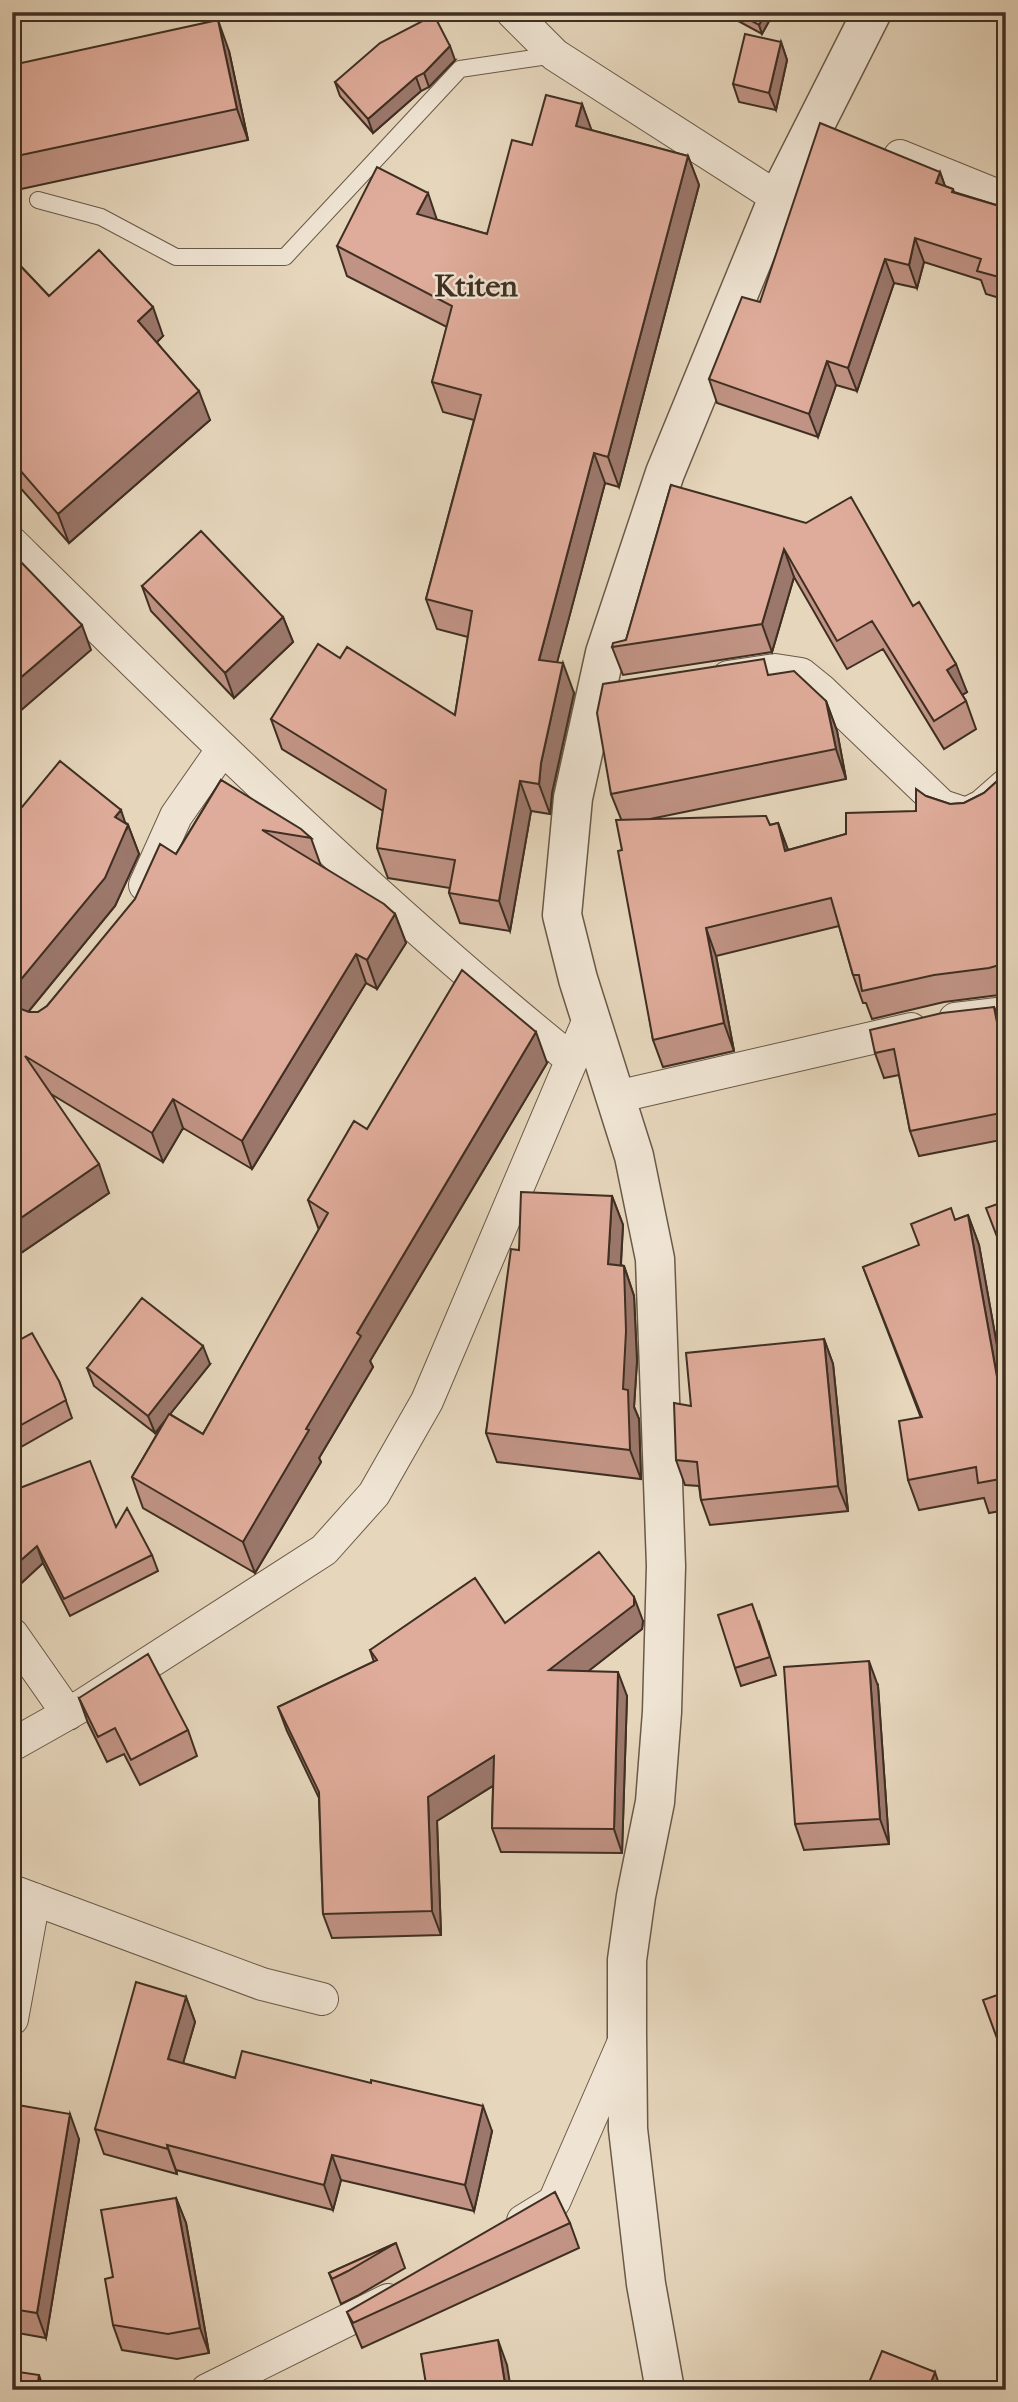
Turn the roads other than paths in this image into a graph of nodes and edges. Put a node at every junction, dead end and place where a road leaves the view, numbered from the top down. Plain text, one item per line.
1 (512, 12) edge
2 (872, 12) edge
3 (555, 55) junction
4 (880, 147) edge
5 (778, 198) junction
6 (1006, 199) edge
7 (38, 200) dead end
8 (12, 542) edge
9 (698, 682) edge
10 (222, 750) junction
11 (1006, 785) edge
12 (131, 916) edge
13 (1006, 1013) edge
14 (590, 1017) junction
15 (572, 1059) junction
16 (616, 1097) junction
17 (12, 1634) edge
18 (68, 1714) junction
19 (12, 1745) edge
20 (23, 1895) edge
21 (322, 1999) dead end
22 (12, 2019) edge
23 (627, 2034) junction
24 (503, 2233) edge
25 (412, 2286) edge
26 (207, 2390) edge
27 (665, 2390) edge

1 - 3 street
2 - 5 street
3 - 5 street
3 - 7 lane
4 - 6 street
5 - 14 street
8 - 10 street
9 - 11 street
10 - 12 street
10 - 15 street
13 - 16 street
14 - 15 street
14 - 16 street
15 - 18 street
16 - 23 street
17 - 18 street
18 - 19 street
20 - 21 street
20 - 22 street
23 - 24 street
23 - 27 street
25 - 26 street

